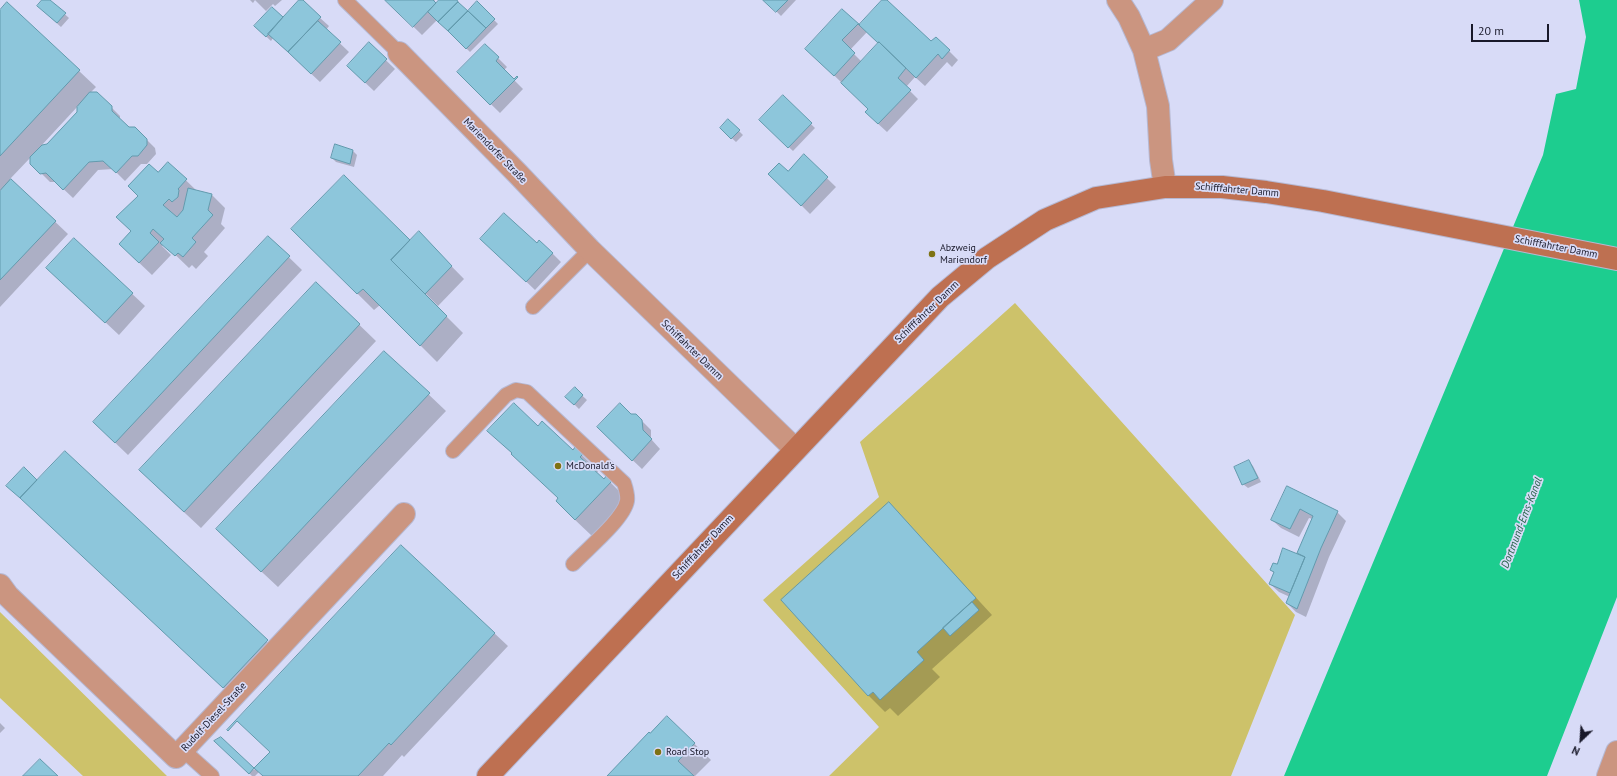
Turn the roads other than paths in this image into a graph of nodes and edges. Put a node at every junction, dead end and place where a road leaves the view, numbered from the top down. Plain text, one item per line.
1 (345, 0) edge
2 (1118, 0) edge
3 (1212, 0) edge
4 (1144, 50) junction
5 (399, 53) joint
6 (1165, 187) junction
7 (590, 250) junction
8 (1617, 259) edge
9 (532, 307) dead end
10 (795, 449) junction
11 (453, 451) dead end
12 (404, 514) dead end
13 (573, 564) dead end
14 (0, 585) edge
15 (183, 750) junction
16 (1617, 752) edge
17 (212, 776) edge
18 (488, 776) edge
19 (1608, 776) edge

1 - 5 lane
2 - 4 street
3 - 4 street
4 - 6 street
5 - 7 street, Mariendorfer Straße
6 - 8 main road, Schifffahrter Damm
6 - 10 main road, Schifffahrter Damm
7 - 9 lane
7 - 10 street, Schiffahrter Damm
10 - 18 main road, Schifffahrter Damm
11 - 13 lane
12 - 15 street, Rudolf-Diesel-Straße
14 - 15 street, Rudolf-Diesel-Straße
15 - 17 lane
16 - 19 street

